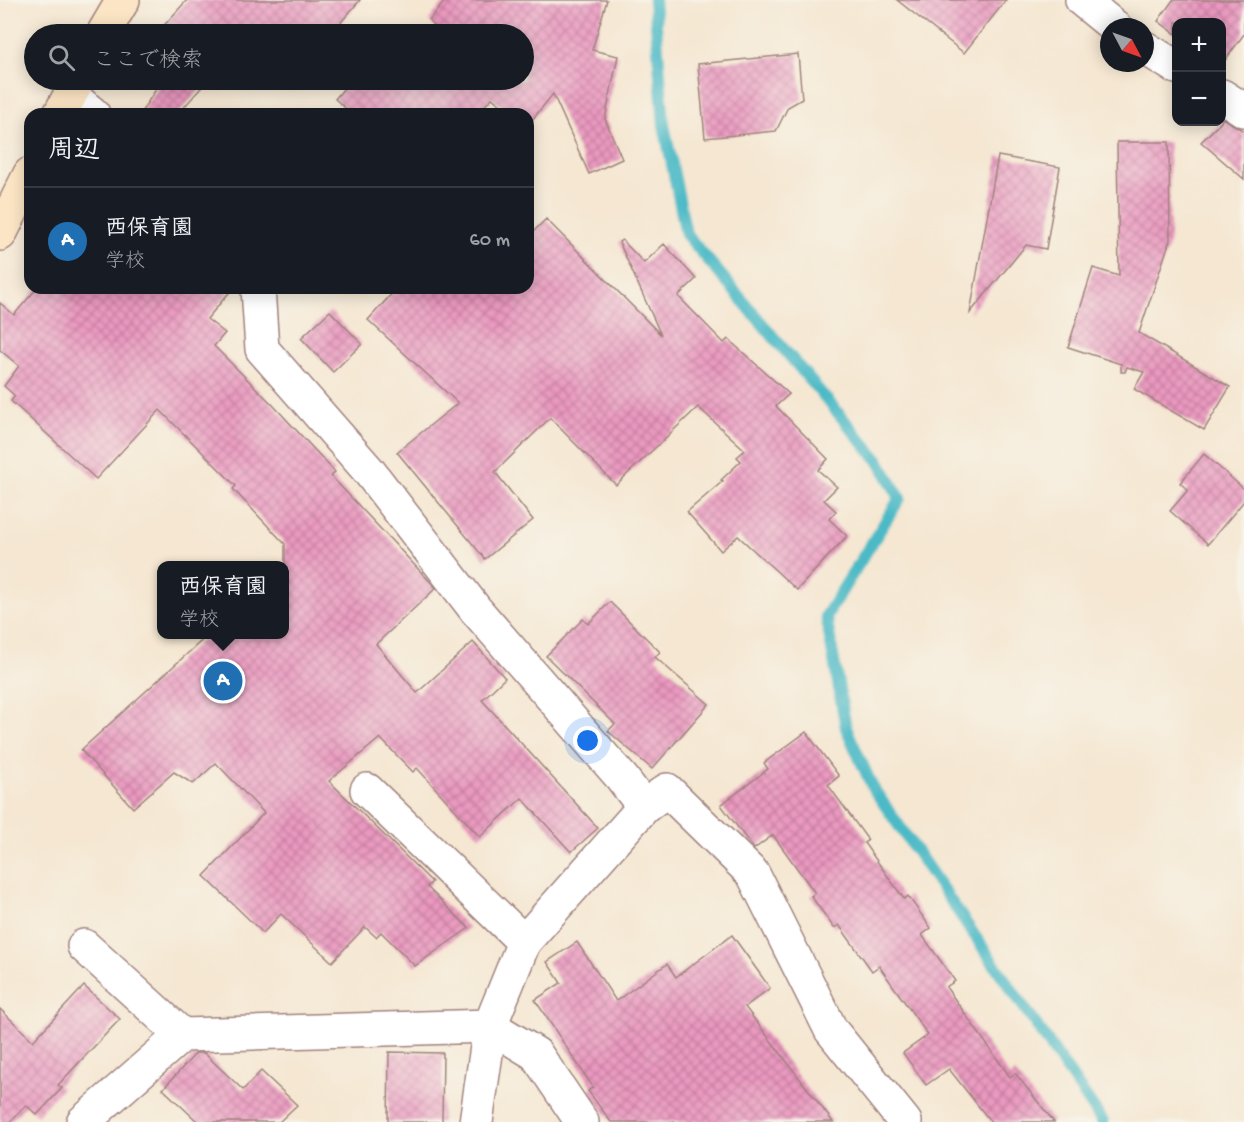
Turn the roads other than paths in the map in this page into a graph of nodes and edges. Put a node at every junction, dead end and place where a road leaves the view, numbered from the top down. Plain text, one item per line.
1 (123, 0) edge
2 (1082, 0) edge
3 (1104, 18) edge
4 (110, 24) edge
5 (1154, 54) edge
6 (1172, 65) edge
7 (1226, 99) edge
8 (1244, 110) edge
9 (24, 186) edge
10 (0, 234) edge
11 (258, 294) edge
12 (367, 790) dead end
13 (644, 807) junction
14 (524, 942) junction
15 (84, 946) dead end
16 (490, 1026) junction
17 (182, 1035) junction
18 (83, 1122) edge
19 (476, 1122) edge
20 (582, 1122) edge
21 (906, 1122) edge

1 - 4 main road
2 - 3 street
5 - 6 street
7 - 8 street
9 - 10 main road
11 - 13 street
12 - 14 street
13 - 14 street
13 - 21 street
14 - 16 street
15 - 17 street
16 - 17 street
16 - 19 street
16 - 20 street
17 - 18 street

